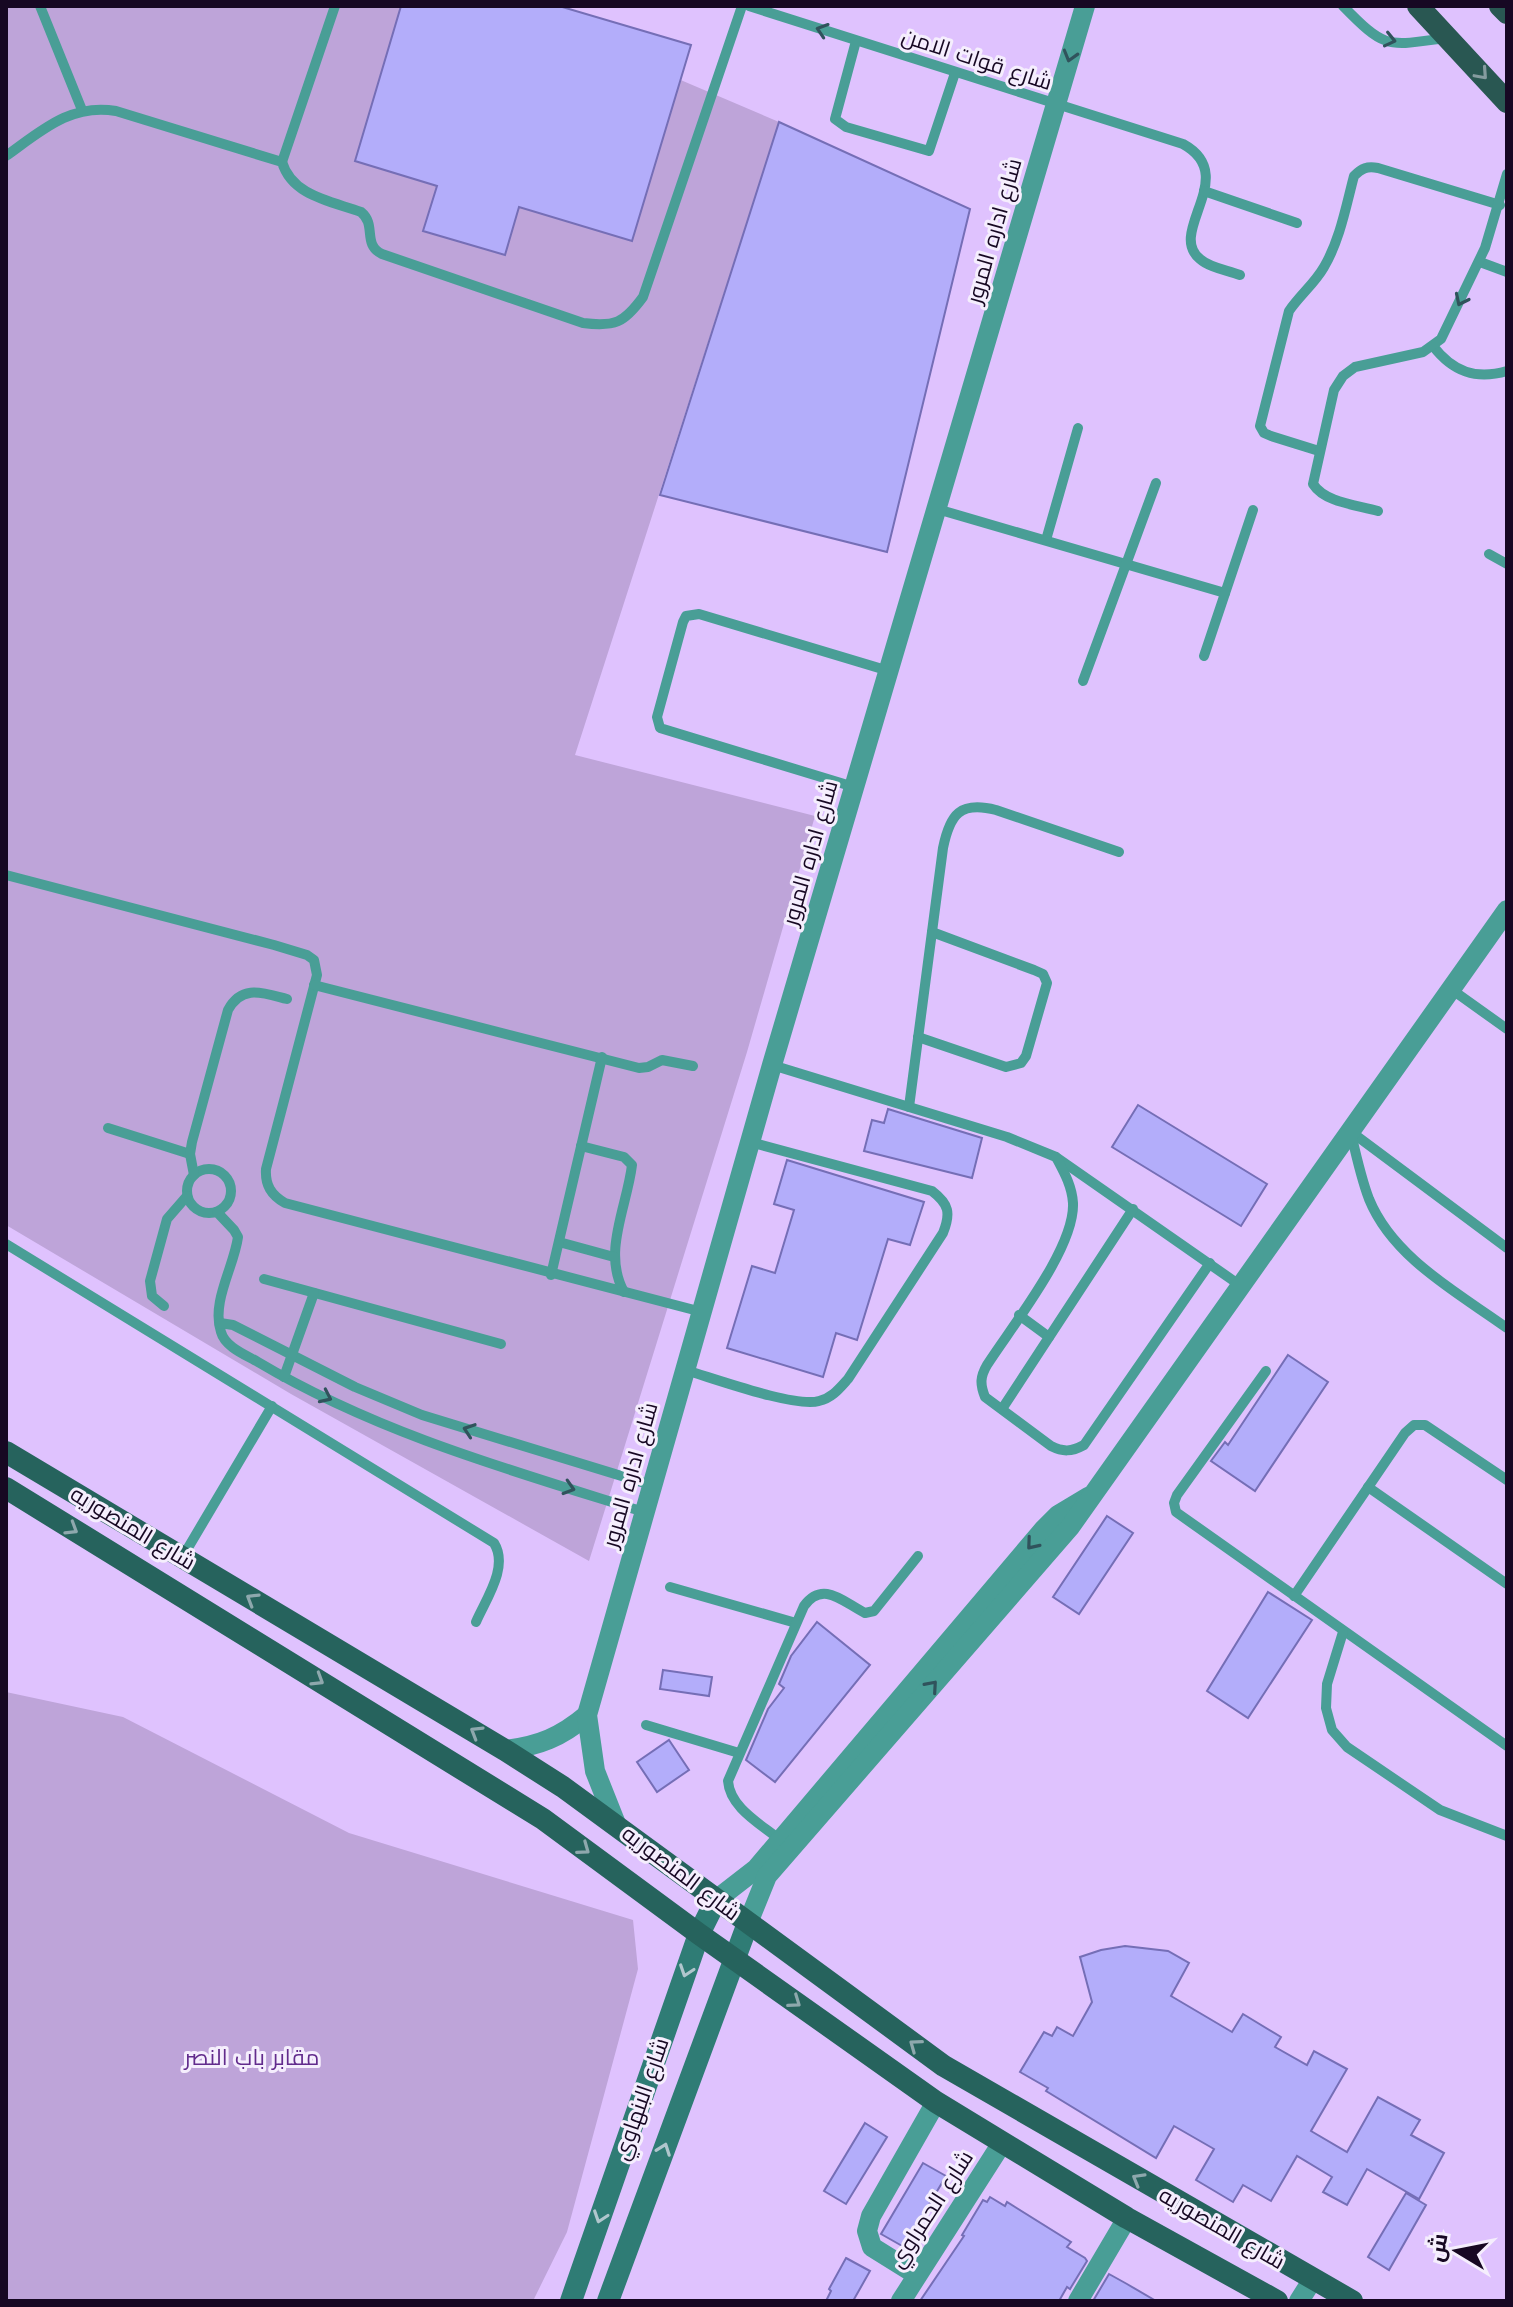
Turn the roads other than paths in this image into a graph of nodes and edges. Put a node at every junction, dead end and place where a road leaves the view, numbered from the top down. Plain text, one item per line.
1 (40, 6) edge
2 (335, 6) edge
3 (742, 6) edge
4 (749, 6) edge
5 (1085, 6) edge
6 (1343, 6) edge
7 (1418, 6) edge
8 (1500, 6) edge
9 (1507, 13) edge
10 (1449, 37) junction
11 (856, 41) junction
12 (955, 73) junction
13 (1507, 102) edge
14 (1056, 105) junction
15 (82, 110) junction
16 (6, 156) edge
17 (282, 162) junction
18 (1507, 174) edge
19 (1204, 191) junction
20 (1500, 205) junction
21 (1297, 223) dead end
22 (1493, 224) junction
23 (1507, 230) edge
24 (1480, 262) junction
25 (1507, 272) edge
26 (1240, 275) dead end
27 (1433, 346) junction
28 (1507, 371) edge
29 (1078, 428) dead end
30 (1319, 451) junction
31 (1156, 483) dead end
32 (937, 509) junction
33 (1253, 510) dead end
34 (1378, 511) dead end
35 (1046, 540) junction
36 (1489, 554) dead end
37 (1127, 564) junction
38 (1507, 564) edge
39 (1225, 593) junction
40 (1204, 656) dead end
41 (889, 671) junction
42 (1083, 681) dead end
43 (854, 787) junction
44 (1119, 852) dead end
45 (6, 875) edge
46 (1507, 910) edge
47 (932, 932) junction
48 (314, 985) junction
49 (1451, 989) junction
50 (287, 999) dead end
51 (1507, 1029) edge
52 (918, 1037) junction
53 (602, 1057) junction
54 (772, 1065) junction
55 (693, 1066) dead end
56 (909, 1107) junction
57 (108, 1128) dead end
58 (1350, 1131) junction
59 (750, 1142) junction
60 (581, 1146) junction
61 (190, 1154) junction
62 (1056, 1157) junction
63 (194, 1175) junction
64 (187, 1196) junction
65 (1133, 1209) junction
66 (217, 1212) junction
67 (559, 1242) junction
68 (6, 1244) edge
69 (1507, 1248) edge
70 (614, 1257) junction
71 (1210, 1263) junction
72 (551, 1275) junction
73 (264, 1279) dead end
74 (1241, 1286) junction
75 (624, 1292) junction
76 (314, 1293) junction
77 (164, 1306) dead end
78 (702, 1312) junction
79 (1019, 1315) junction
80 (220, 1323) junction
81 (1507, 1328) edge
82 (1049, 1337) junction
83 (501, 1344) dead end
84 (292, 1355) junction
85 (685, 1370) junction
86 (1266, 1371) dead end
87 (284, 1377) junction
88 (272, 1406) junction
89 (1002, 1409) junction
90 (6, 1452) edge
91 (1507, 1480) edge
92 (651, 1485) junction
93 (1368, 1487) junction
94 (6, 1488) edge
95 (1091, 1495) junction
96 (644, 1512) junction
97 (918, 1556) dead end
98 (182, 1558) junction
99 (1507, 1584) edge
100 (164, 1586) junction
101 (670, 1587) dead end
102 (1294, 1596) junction
103 (476, 1622) dead end
104 (796, 1623) junction
105 (1343, 1632) junction
106 (587, 1715) junction
107 (646, 1725) dead end
108 (1507, 1746) edge
109 (505, 1750) junction
110 (739, 1753) junction
111 (563, 1787) junction
112 (543, 1819) junction
113 (616, 1824) junction
114 (1507, 1836) edge
115 (780, 1840) junction
116 (716, 1900) junction
117 (748, 1923) junction
118 (699, 1934) junction
119 (734, 1959) junction
120 (936, 2102) junction
121 (1002, 2143) junction
122 (1127, 2218) junction
123 (917, 2275) junction
124 (1313, 2279) junction
125 (571, 2301) edge
126 (608, 2301) edge
127 (901, 2301) edge
128 (1078, 2301) edge
129 (1277, 2301) edge
130 (1299, 2301) edge
131 (1352, 2301) edge

1 - 15 lane
2 - 17 lane
3 - 17 lane
11 -> 4 lane, شارع قوات الامن
5 -> 14 street, شارع اداره المرور
6 -> 10 lane
7 - 10 highway
8 - 9 highway
10 -> 13 highway
11 - 12 lane, شارع قوات الامن
11 - 12 lane
12 - 14 lane, شارع قوات الامن
14 - 19 lane, شارع قوات الامن
14 - 32 street, شارع اداره المرور
15 - 16 lane
15 - 17 lane
18 - 20 lane
19 - 21 lane
19 - 26 lane
20 - 22 lane
20 - 30 lane
22 - 23 lane
22 - 24 lane
24 - 25 lane
24 -> 27 lane
27 - 28 lane
27 - 30 lane
29 - 35 lane
30 - 34 lane
31 - 37 lane
32 - 35 lane
32 - 41 street, شارع اداره المرور
33 - 39 lane
35 - 37 lane
36 - 38 lane
37 - 39 lane
37 - 42 lane
39 - 40 lane
41 - 43 street, شارع اداره المرور
41 - 43 lane
43 - 54 street, شارع اداره المرور
44 - 47 lane
45 - 48 lane
46 - 49 street
47 - 52 lane
47 - 52 lane
48 - 53 lane
48 - 72 lane
49 - 51 lane
49 - 58 street
50 - 61 lane
52 - 56 lane
53 - 55 lane
53 - 60 lane
54 - 56 lane
54 - 59 street, شارع اداره المرور
56 - 62 lane
57 - 61 lane
58 - 69 lane
58 - 74 street
58 - 81 lane
59 - 78 street, شارع اداره المرور
59 - 85 lane
60 - 67 lane
60 - 70 lane
61 - 63 lane
62 - 65 lane
62 - 79 lane
63 - 64 lane
63 - 66 lane
64 - 66 lane
64 - 77 lane
65 - 71 lane
65 - 82 lane
66 - 80 lane
67 - 70 lane
67 - 72 lane
68 - 88 lane
70 - 75 lane
71 - 74 lane
71 - 89 lane
72 - 75 lane
73 - 76 lane
74 - 95 street
75 - 78 lane
76 - 83 lane
76 - 84 lane
78 - 85 street, شارع اداره المرور
79 - 82 lane
79 - 89 lane
80 - 84 lane
80 - 87 lane
82 - 89 lane
84 - 87 lane
92 -> 84 lane
85 - 92 street, شارع اداره المرور
86 - 102 lane
87 -> 96 lane
88 - 98 lane
88 - 103 lane
90 - 98 main road, شارع المنصوريه
91 - 93 lane
92 - 96 street, شارع اداره المرور
93 - 99 lane
93 - 102 lane
94 -> 100 main road, شارع المنصوريه
95 -> 115 street
117 -> 95 street
96 - 106 street, شارع اداره المرور
97 - 104 lane
98 - 100 main road
109 -> 98 main road, شارع المنصوريه
100 -> 112 main road, شارع المنصوريه
101 - 104 lane
102 - 105 lane
104 - 110 lane
105 - 108 lane
105 - 114 lane
106 - 109 street
106 - 113 street, شارع اداره المرور
107 - 110 lane
109 - 111 main road, شارع المنصوريه
110 - 115 lane
111 - 112 main road
111 - 113 main road, شارع المنصوريه
112 -> 118 main road, شارع المنصوريه
113 - 116 main road, شارع المنصوريه
115 - 116 street
116 - 117 main road, شارع المنصوريه
116 - 118 main road, شارع البنهاوي
117 - 119 main road, شارع البنهاوي
124 -> 117 main road, شارع المنصوريه
118 - 119 main road, شارع المنصوريه
118 -> 125 main road, شارع البنهاوي
119 -> 120 main road, شارع المنصوريه
126 -> 119 main road, شارع البنهاوي
120 - 121 main road, شارع المنصوريه
120 - 123 street
121 - 122 main road, شارع المنصوريه
121 - 123 street, شارع الحمراوي
122 - 128 street
122 - 129 main road, شارع المنصوريه
123 - 127 street, شارع الحمراوي
124 - 130 street
124 - 131 main road, شارع المنصوريه

